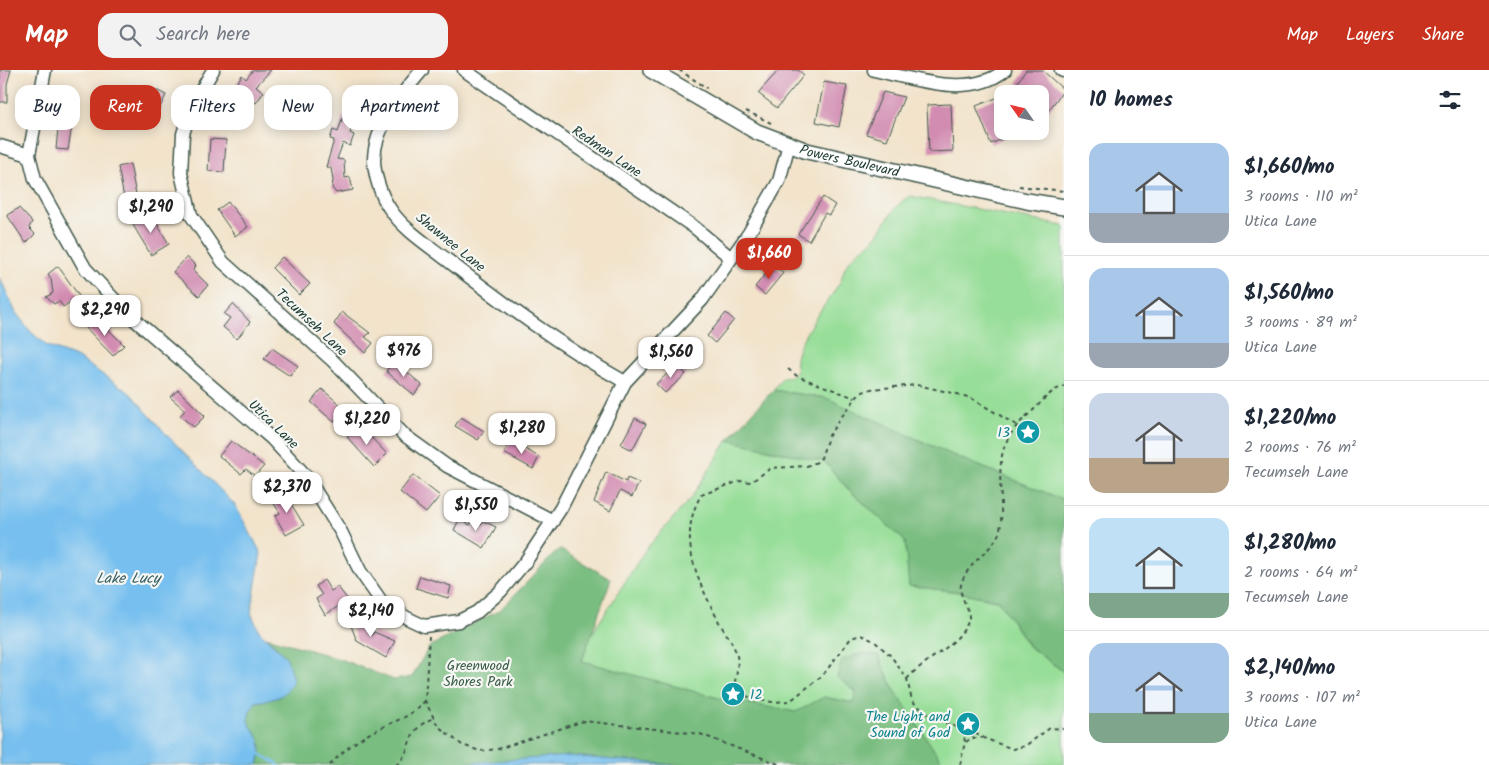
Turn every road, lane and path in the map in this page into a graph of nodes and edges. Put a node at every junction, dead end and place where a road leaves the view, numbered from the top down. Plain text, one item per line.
1 (45, 70) edge
2 (213, 70) edge
3 (422, 70) edge
4 (464, 70) edge
5 (651, 70) edge
6 (679, 70) edge
7 (874, 70) edge
8 (1005, 70) edge
9 (901, 73) edge
10 (711, 90) dead end
11 (743, 109) dead end
12 (778, 128) dead end
13 (790, 144) junction
14 (0, 146) edge
15 (29, 155) junction
16 (1014, 186) dead end
17 (1064, 191) edge
18 (1064, 207) edge
19 (731, 258) junction
20 (788, 369) dead end
21 (624, 382) junction
22 (1064, 386) edge
23 (855, 398) junction
24 (1016, 425) junction
25 (553, 521) junction
26 (430, 625) junction
27 (907, 679) junction
28 (424, 701) junction
29 (433, 718) junction
30 (963, 729) junction
31 (1064, 729) edge
32 (982, 738) junction
33 (965, 742) junction
34 (330, 765) edge
35 (396, 765) edge
36 (781, 765) edge
37 (960, 765) edge

1 - 15 street, Utica Lane
2 - 25 street, Tecumseh Lane
3 - 21 street, Shawnee Lane
4 - 19 street, Redman Lane
5 - 13 main road, Powers Boulevard
6 - 10 path
7 - 9 street
8 - 9 street
11 - 12 path
13 - 18 main road, Powers Boulevard
13 - 19 street, Utica Lane
14 - 15 street
15 - 26 street, Utica Lane
16 - 17 path
19 - 21 street, Utica Lane
20 - 23 path
21 - 25 street, Utica Lane
22 - 24 path
23 - 24 path
23 - 27 path
24 - 27 path
25 - 26 street, Utica Lane
26 - 28 path
27 - 30 path
28 - 29 path
28 - 34 path
29 - 35 path
29 - 36 path
30 - 32 path
30 - 33 path
31 - 32 path
32 - 33 path
33 - 37 path

